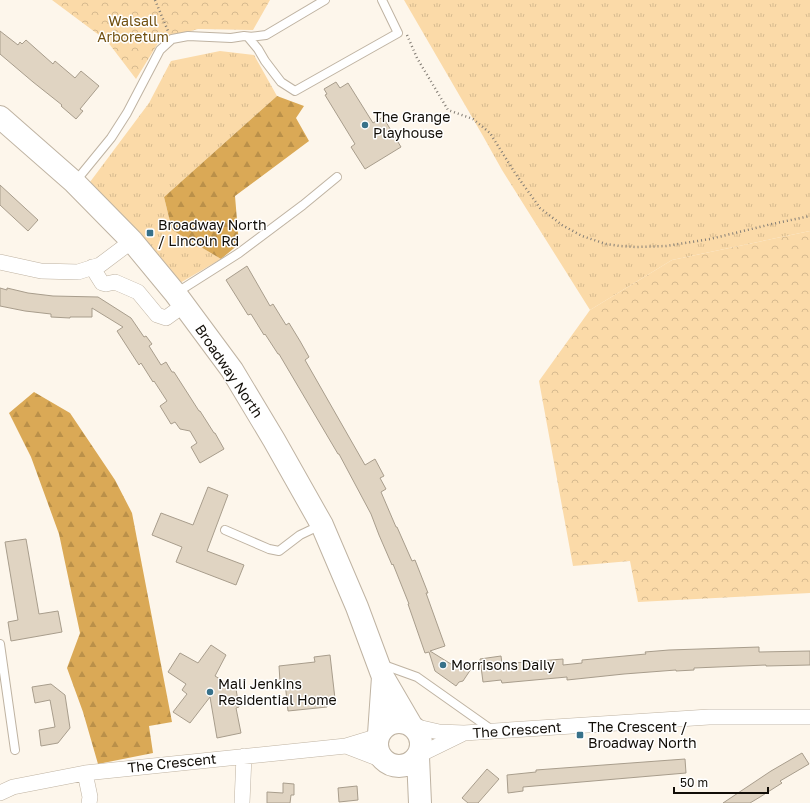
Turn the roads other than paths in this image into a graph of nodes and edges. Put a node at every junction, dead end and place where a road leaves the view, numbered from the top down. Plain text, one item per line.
1 (325, 0) edge
2 (382, 0) edge
3 (251, 37) junction
4 (0, 118) edge
5 (337, 177) dead end
6 (74, 182) junction
7 (132, 241) junction
8 (0, 262) edge
9 (92, 267) junction
10 (180, 299) junction
11 (322, 525) junction
12 (225, 530) dead end
13 (0, 644) edge
14 (380, 670) junction
15 (810, 717) edge
16 (412, 725) junction
17 (493, 731) junction
18 (464, 733) junction
19 (379, 735) junction
20 (346, 746) junction
21 (15, 750) dead end
22 (244, 756) junction
23 (418, 756) junction
24 (390, 763) junction
25 (85, 773) junction
26 (0, 793) edge
27 (419, 800) edge
28 (89, 803) edge
29 (242, 803) edge

1 - 3 lane
2 - 3 lane
3 - 6 lane
4 - 6 highway, Broadway North
5 - 10 lane
6 - 7 highway, Broadway North
7 - 9 street
7 - 10 highway, Broadway North
8 - 9 street
9 - 10 street
10 - 11 highway, Broadway North
11 - 12 lane
11 - 14 highway, Broadway North
13 - 21 lane
14 - 16 highway, Broadway North
14 - 17 lane
14 - 19 highway, Broadway North
15 - 17 street, The Crescent
16 - 18 street, The Crescent
16 - 19 highway
16 - 23 highway
17 - 18 street, The Crescent
18 - 23 street, The Crescent
19 - 20 street, The Crescent
19 - 24 highway
20 - 22 street, The Crescent
20 - 24 street, The Crescent
22 - 25 street, The Crescent
22 - 29 street
23 - 24 highway
23 - 27 highway
24 - 27 highway
25 - 26 street, The Crescent
25 - 28 street

